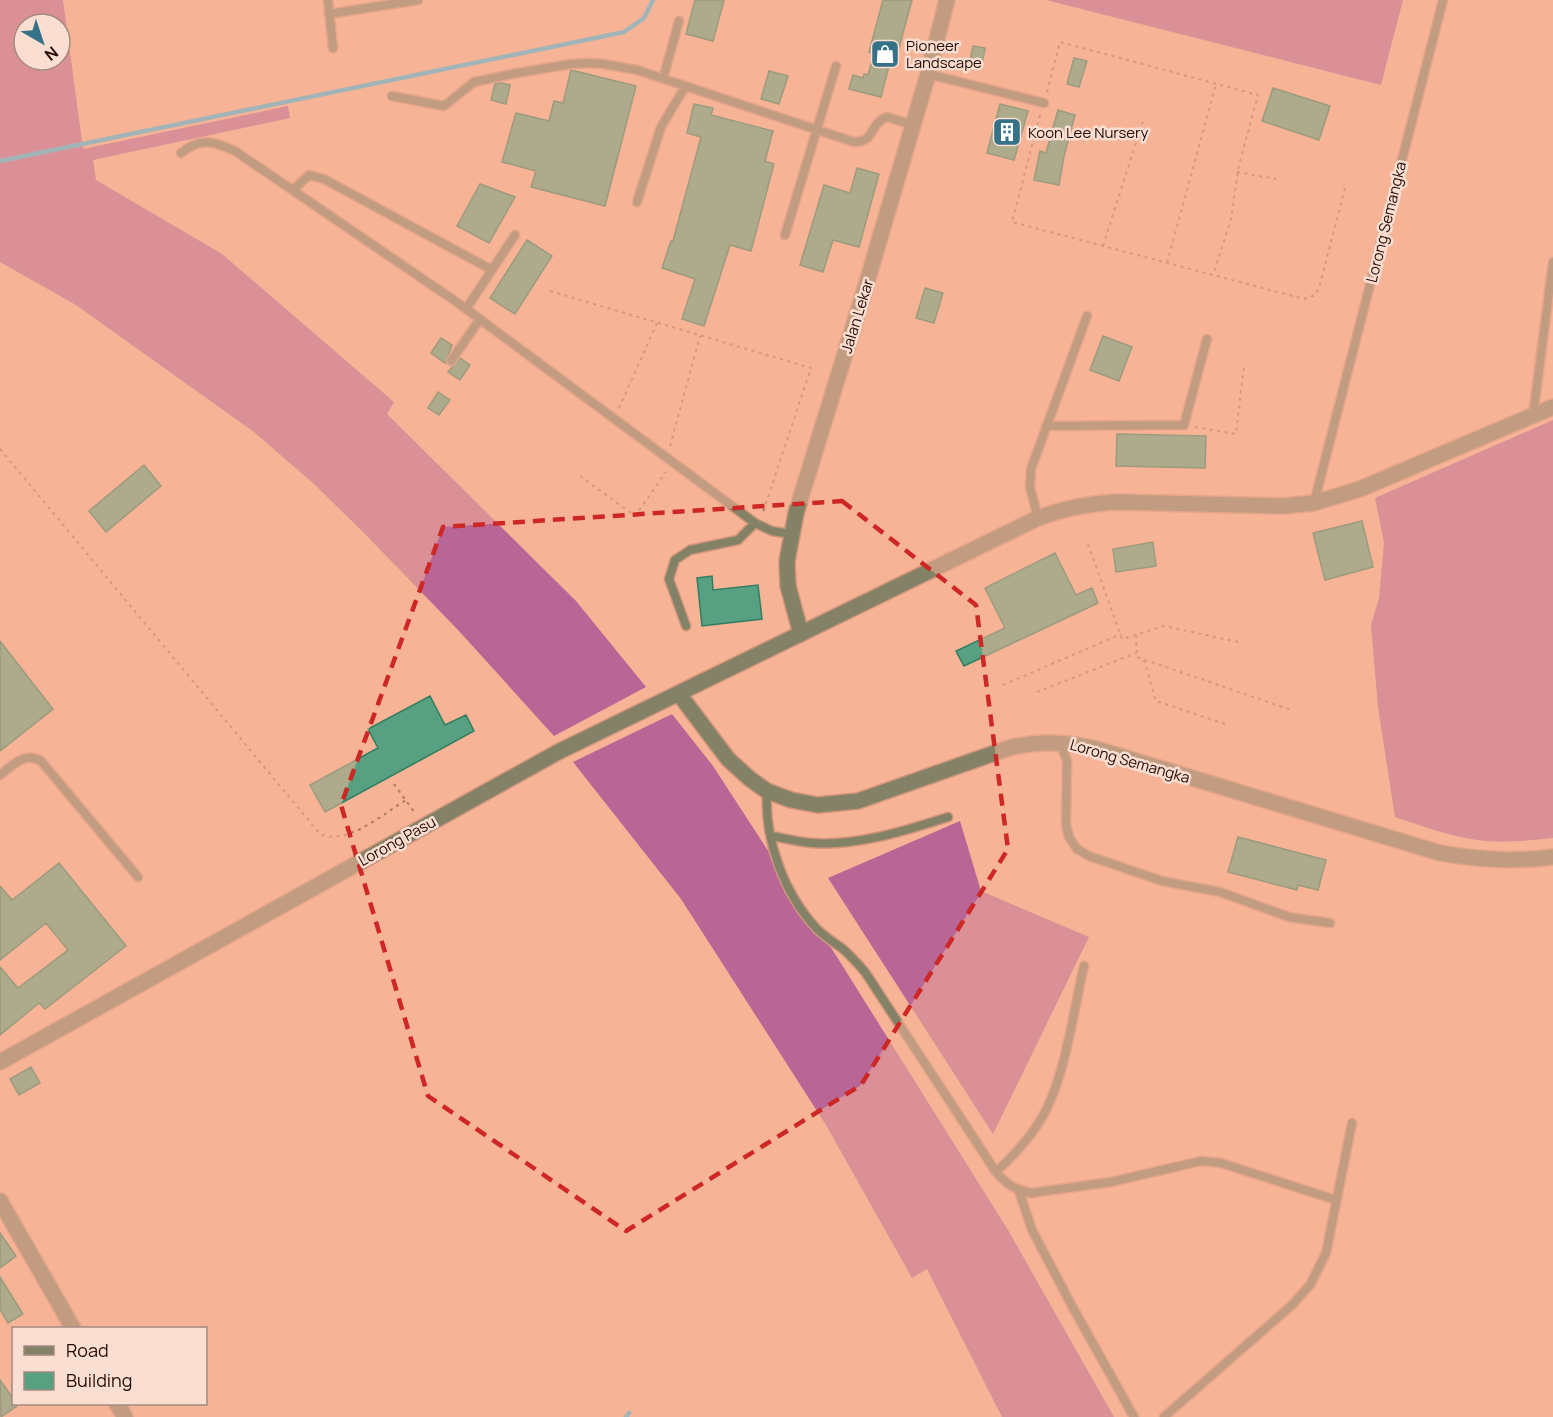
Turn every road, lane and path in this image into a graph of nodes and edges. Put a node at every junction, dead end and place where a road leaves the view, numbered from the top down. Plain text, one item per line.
1 (328, 0) edge
2 (418, 0) edge
3 (947, 0) edge
4 (1443, 0) edge
5 (329, 14) junction
6 (679, 21) dead end
7 (333, 48) dead end
8 (836, 66) dead end
9 (928, 74) junction
10 (663, 79) junction
11 (1216, 84) junction
12 (685, 87) junction
13 (392, 96) dead end
14 (1044, 103) junction
15 (1143, 121) dead end
16 (914, 125) junction
17 (816, 130) junction
18 (181, 153) dead end
19 (1238, 172) junction
20 (1276, 179) dead end
21 (1346, 184) dead end
22 (293, 190) junction
23 (637, 202) dead end
24 (515, 235) dead end
25 (785, 235) dead end
26 (1103, 246) junction
27 (1553, 262) edge
28 (1167, 263) junction
29 (492, 270) junction
30 (1213, 275) junction
31 (550, 291) dead end
32 (465, 309) junction
33 (1087, 316) dead end
34 (480, 319) junction
35 (657, 322) junction
36 (700, 336) junction
37 (1207, 339) dead end
38 (451, 361) dead end
39 (1244, 366) dead end
40 (1553, 407) edge
41 (1533, 416) junction
42 (614, 420) junction
43 (1184, 425) junction
44 (1046, 426) junction
45 (0, 449) edge
46 (670, 461) junction
47 (580, 476) dead end
48 (1314, 503) junction
49 (1038, 518) junction
50 (755, 523) junction
51 (791, 534) junction
52 (1088, 544) dead end
53 (686, 626) dead end
54 (801, 634) junction
55 (1121, 634) junction
56 (1136, 635) junction
57 (1244, 643) dead end
58 (1136, 653) junction
59 (1144, 660) junction
60 (1003, 685) dead end
61 (1037, 692) dead end
62 (679, 694) junction
63 (1291, 710) dead end
64 (1225, 724) dead end
65 (1059, 742) junction
66 (0, 775) edge
67 (394, 784) dead end
68 (767, 792) junction
69 (406, 800) junction
70 (948, 816) dead end
71 (425, 826) junction
72 (771, 836) junction
73 (1553, 857) edge
74 (138, 877) dead end
75 (1330, 922) dead end
76 (1084, 966) dead end
77 (0, 1062) edge
78 (1352, 1123) dead end
79 (996, 1172) junction
80 (1019, 1191) junction
81 (1336, 1200) junction
82 (0, 1201) edge
83 (72, 1327) edge
84 (1134, 1417) edge
85 (1164, 1417) edge

1 - 5 lane
2 - 5 lane
3 - 9 street, Jalan Lekar
4 - 48 lane, Lorong Semangka
5 - 7 lane
6 - 10 lane
8 - 17 lane
9 - 14 lane
9 - 16 street, Jalan Lekar
10 - 12 lane
10 - 13 lane
11 - 14 path
11 - 19 path
11 - 28 path
12 - 17 lane
12 - 23 lane
14 - 26 path
15 - 26 path
16 - 17 lane
16 - 51 street, Jalan Lekar
17 - 25 lane
18 - 22 lane
19 - 20 path
19 - 30 path
21 - 30 path
22 - 29 lane
22 - 32 lane
24 - 29 lane
26 - 28 path
27 - 41 lane
28 - 30 path
29 - 32 lane
31 - 35 path
32 - 34 lane
33 - 44 lane
34 - 38 lane
34 - 42 lane
35 - 36 path
35 - 42 path
36 - 46 path
36 - 50 path
37 - 43 lane
39 - 43 path
40 - 41 street
41 - 48 street
42 - 46 lane
43 - 44 lane
44 - 49 lane
45 - 69 path
46 - 47 path
46 - 50 lane
48 - 49 street
49 - 54 street
50 - 51 lane
50 - 53 lane
51 - 54 street, Jalan Lekar
52 - 55 path
54 - 62 street, Lorong Pasu
55 - 56 path
55 - 60 path
56 - 57 path
56 - 58 path
58 - 59 path
58 - 61 path
59 - 63 path
59 - 64 path
62 - 68 street, Lorong Semangka
62 - 71 street, Lorong Pasu
65 - 68 street, Lorong Semangka
65 - 73 street, Lorong Semangka
65 - 75 lane
66 - 74 lane
67 - 69 path
68 - 72 lane
69 - 71 path
70 - 72 lane
71 - 77 street, Lorong Pasu
72 - 79 lane
76 - 79 lane
78 - 81 lane
79 - 80 lane
80 - 81 lane
80 - 84 lane
81 - 85 lane
82 - 83 street

